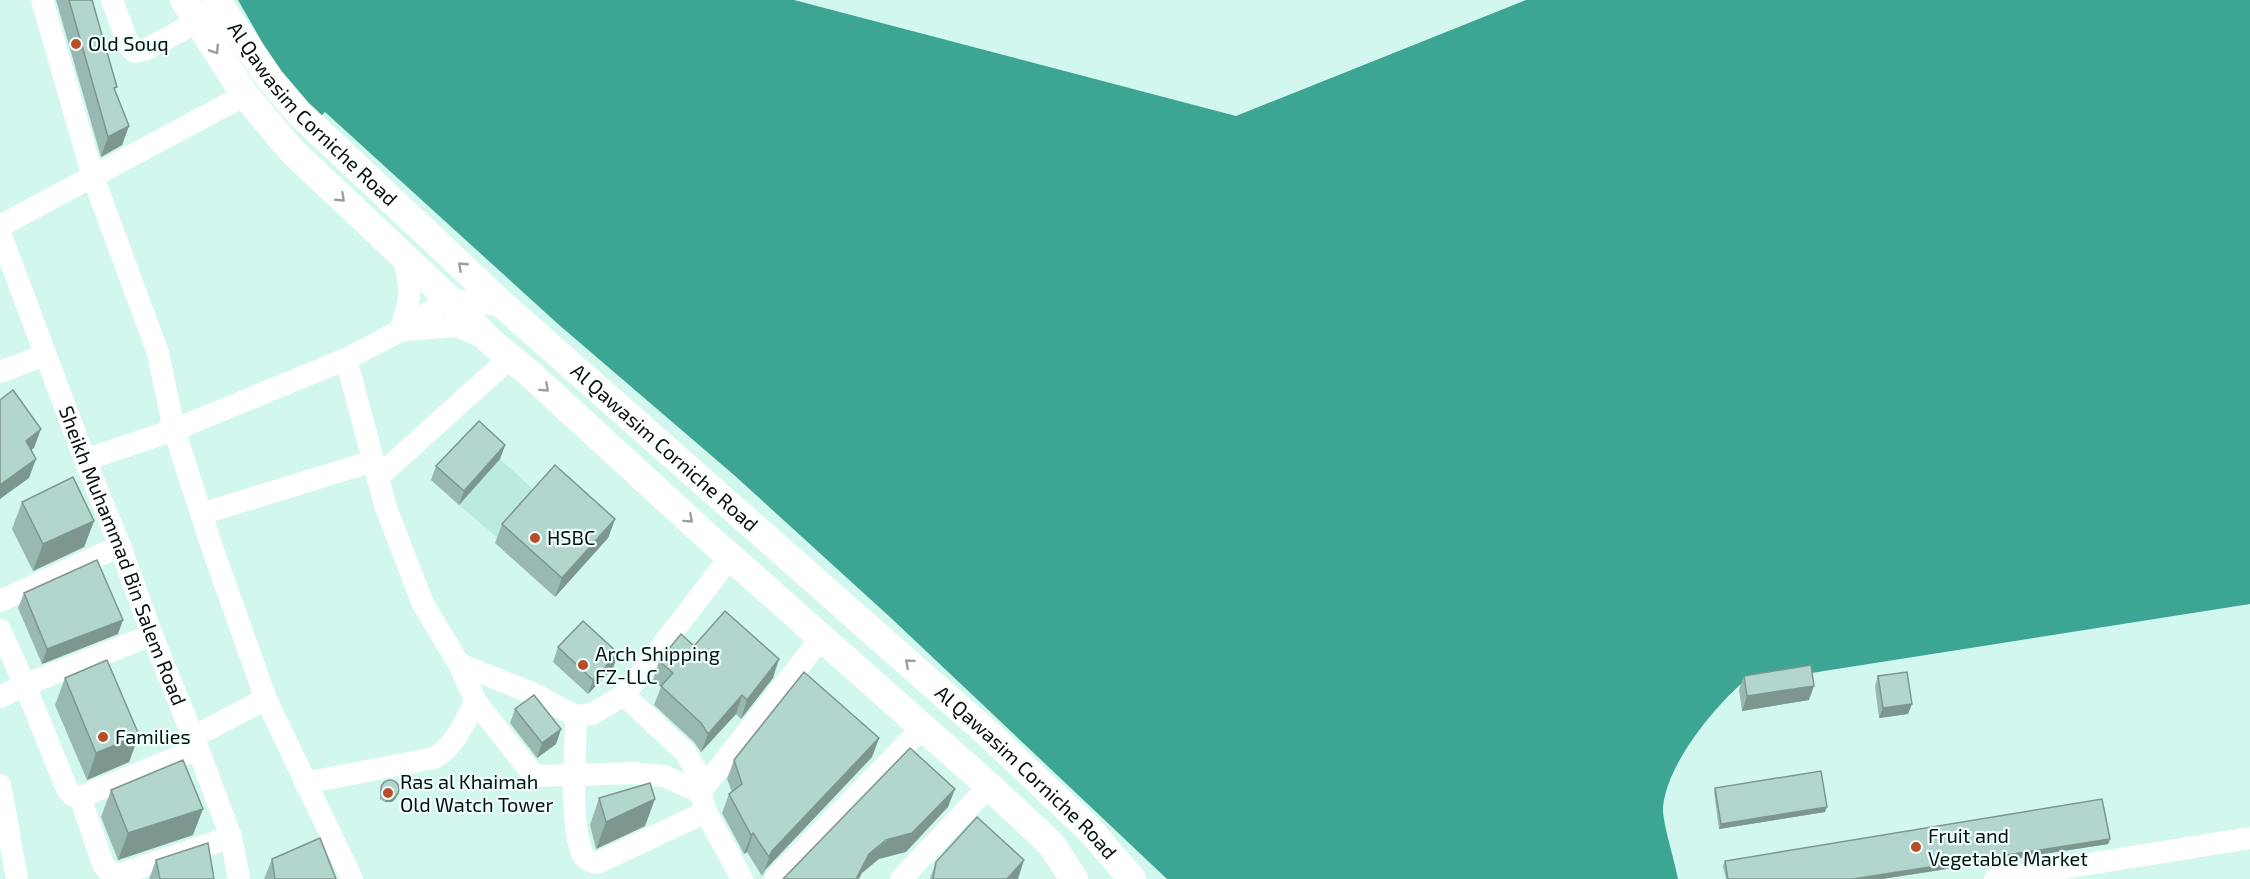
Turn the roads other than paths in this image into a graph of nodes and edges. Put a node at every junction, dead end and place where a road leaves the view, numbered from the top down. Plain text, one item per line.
1 (42, 0) edge
2 (112, 0) edge
3 (216, 0) edge
4 (191, 11) edge
5 (245, 95) junction
6 (93, 177) junction
7 (0, 226) edge
8 (0, 233) edge
9 (404, 257) junction
10 (449, 298) junction
11 (504, 306) junction
12 (399, 331) junction
13 (489, 339) junction
14 (45, 355) junction
15 (510, 358) junction
16 (346, 359) junction
17 (0, 372) edge
18 (174, 430) junction
19 (85, 460) junction
20 (375, 469) junction
21 (201, 514) junction
22 (120, 546) junction
23 (731, 556) junction
24 (0, 601) edge
25 (0, 630) edge
26 (152, 635) junction
27 (822, 637) junction
28 (459, 664) junction
29 (25, 685) junction
30 (624, 695) junction
31 (0, 697) edge
32 (266, 699) junction
33 (476, 702) junction
34 (576, 716) junction
35 (922, 727) junction
36 (196, 743) junction
37 (576, 776) junction
38 (305, 783) junction
39 (0, 784) edge
40 (989, 786) junction
41 (80, 798) junction
42 (703, 802) junction
43 (231, 837) junction
44 (2250, 838) edge
45 (17, 879) edge
46 (239, 879) edge
47 (352, 879) edge
48 (742, 879) edge
49 (775, 879) edge
50 (901, 879) edge
51 (1074, 879) edge
52 (1132, 879) edge
53 (1995, 879) edge

1 - 6 street
2 - 4 street
11 -> 3 main road, Al Qawasim Corniche Road
4 -> 5 main road, Al Qawasim Corniche Road
5 - 6 street
5 -> 9 main road, Al Qawasim Corniche Road
6 - 7 street
6 - 18 street
8 - 14 street, Sheikh Muhammad Bin Salem Road
9 - 10 main road, Al Qawasim Corniche Road
9 - 12 street
10 - 11 street
10 - 12 street
10 - 13 main road, Al Qawasim Corniche Road
52 -> 11 main road, Al Qawasim Corniche Road
12 - 13 street
12 - 16 street
13 - 15 main road, Al Qawasim Corniche Road
14 - 17 street
14 - 19 street, Sheikh Muhammad Bin Salem Road
15 - 20 street
15 -> 23 main road, Al Qawasim Corniche Road
16 - 18 street
16 - 20 street
18 - 19 street
18 - 21 street
19 - 22 street, Sheikh Muhammad Bin Salem Road
20 - 21 street
20 - 28 street
21 - 32 street
22 - 24 street
22 - 26 street, Sheikh Muhammad Bin Salem Road
23 - 27 main road, Al Qawasim Corniche Road
23 - 30 street
25 - 29 street
26 - 29 street
26 - 36 street, Sheikh Muhammad Bin Salem Road
27 - 35 main road, Al Qawasim Corniche Road
27 - 42 street
28 - 33 street
28 - 34 street
29 - 31 street
29 - 41 street
30 - 34 street
30 - 42 street
32 - 36 street
32 - 38 street
33 - 37 street
33 - 38 street
34 - 37 street
35 - 40 main road, Al Qawasim Corniche Road
35 - 49 street
36 - 41 street
36 - 43 street, Sheikh Muhammad Bin Salem Road
37 - 42 street
37 - 42 street
38 - 47 street
39 - 45 street
40 - 50 street
40 - 51 main road, Al Qawasim Corniche Road
41 - 43 street
42 - 48 street
43 - 46 street, Sheikh Muhammad Bin Salem Road
44 - 53 street

